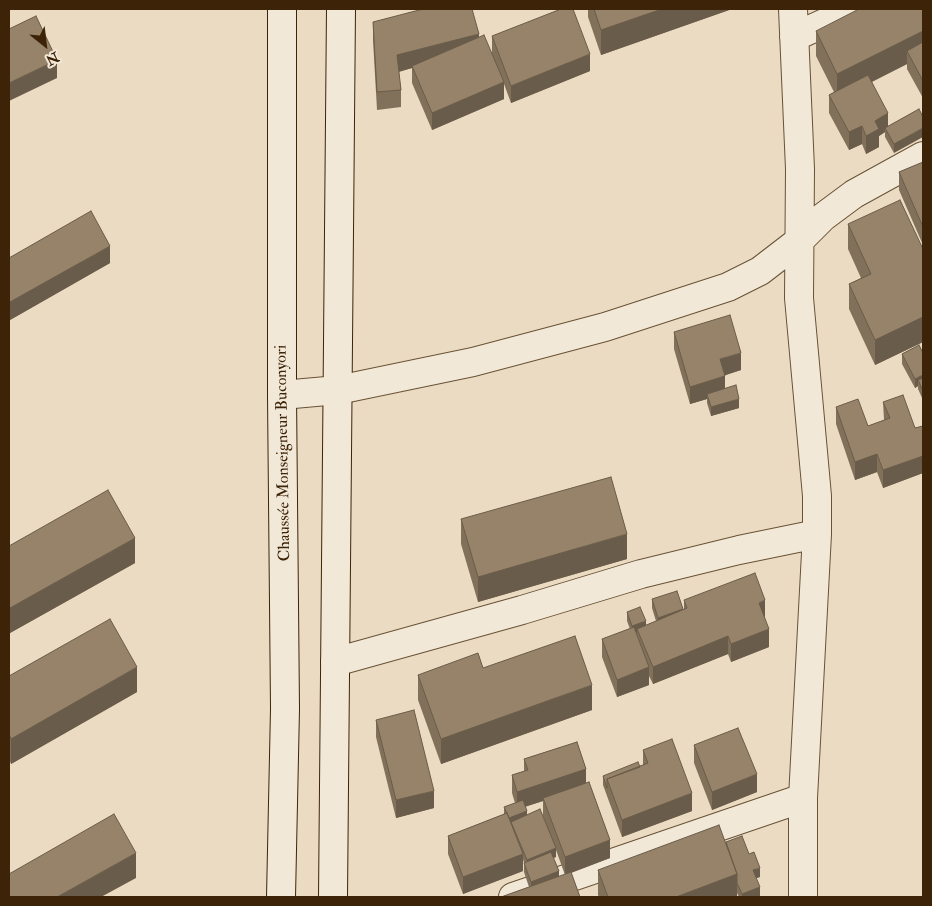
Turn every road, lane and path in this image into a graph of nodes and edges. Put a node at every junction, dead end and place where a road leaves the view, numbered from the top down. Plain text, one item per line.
1 (282, 9) edge
2 (341, 9) edge
3 (793, 9) edge
4 (855, 9) edge
5 (794, 37) junction
6 (923, 156) edge
7 (799, 241) junction
8 (338, 390) junction
9 (282, 395) junction
10 (817, 534) junction
11 (335, 662) junction
12 (803, 798) junction
13 (281, 897) edge
14 (333, 897) edge
15 (513, 897) edge
16 (803, 897) edge

1 - 9 street, Chaussée Monseigneur Buconyori
2 - 8 street
3 - 5 street
4 - 5 street
5 - 7 street
6 - 7 street
7 - 8 street
7 - 10 street
8 - 9 street
8 - 11 street
9 - 13 street, Chaussée Monseigneur Buconyori
10 - 11 street
10 - 12 street
11 - 14 street
12 - 15 street
12 - 16 street

